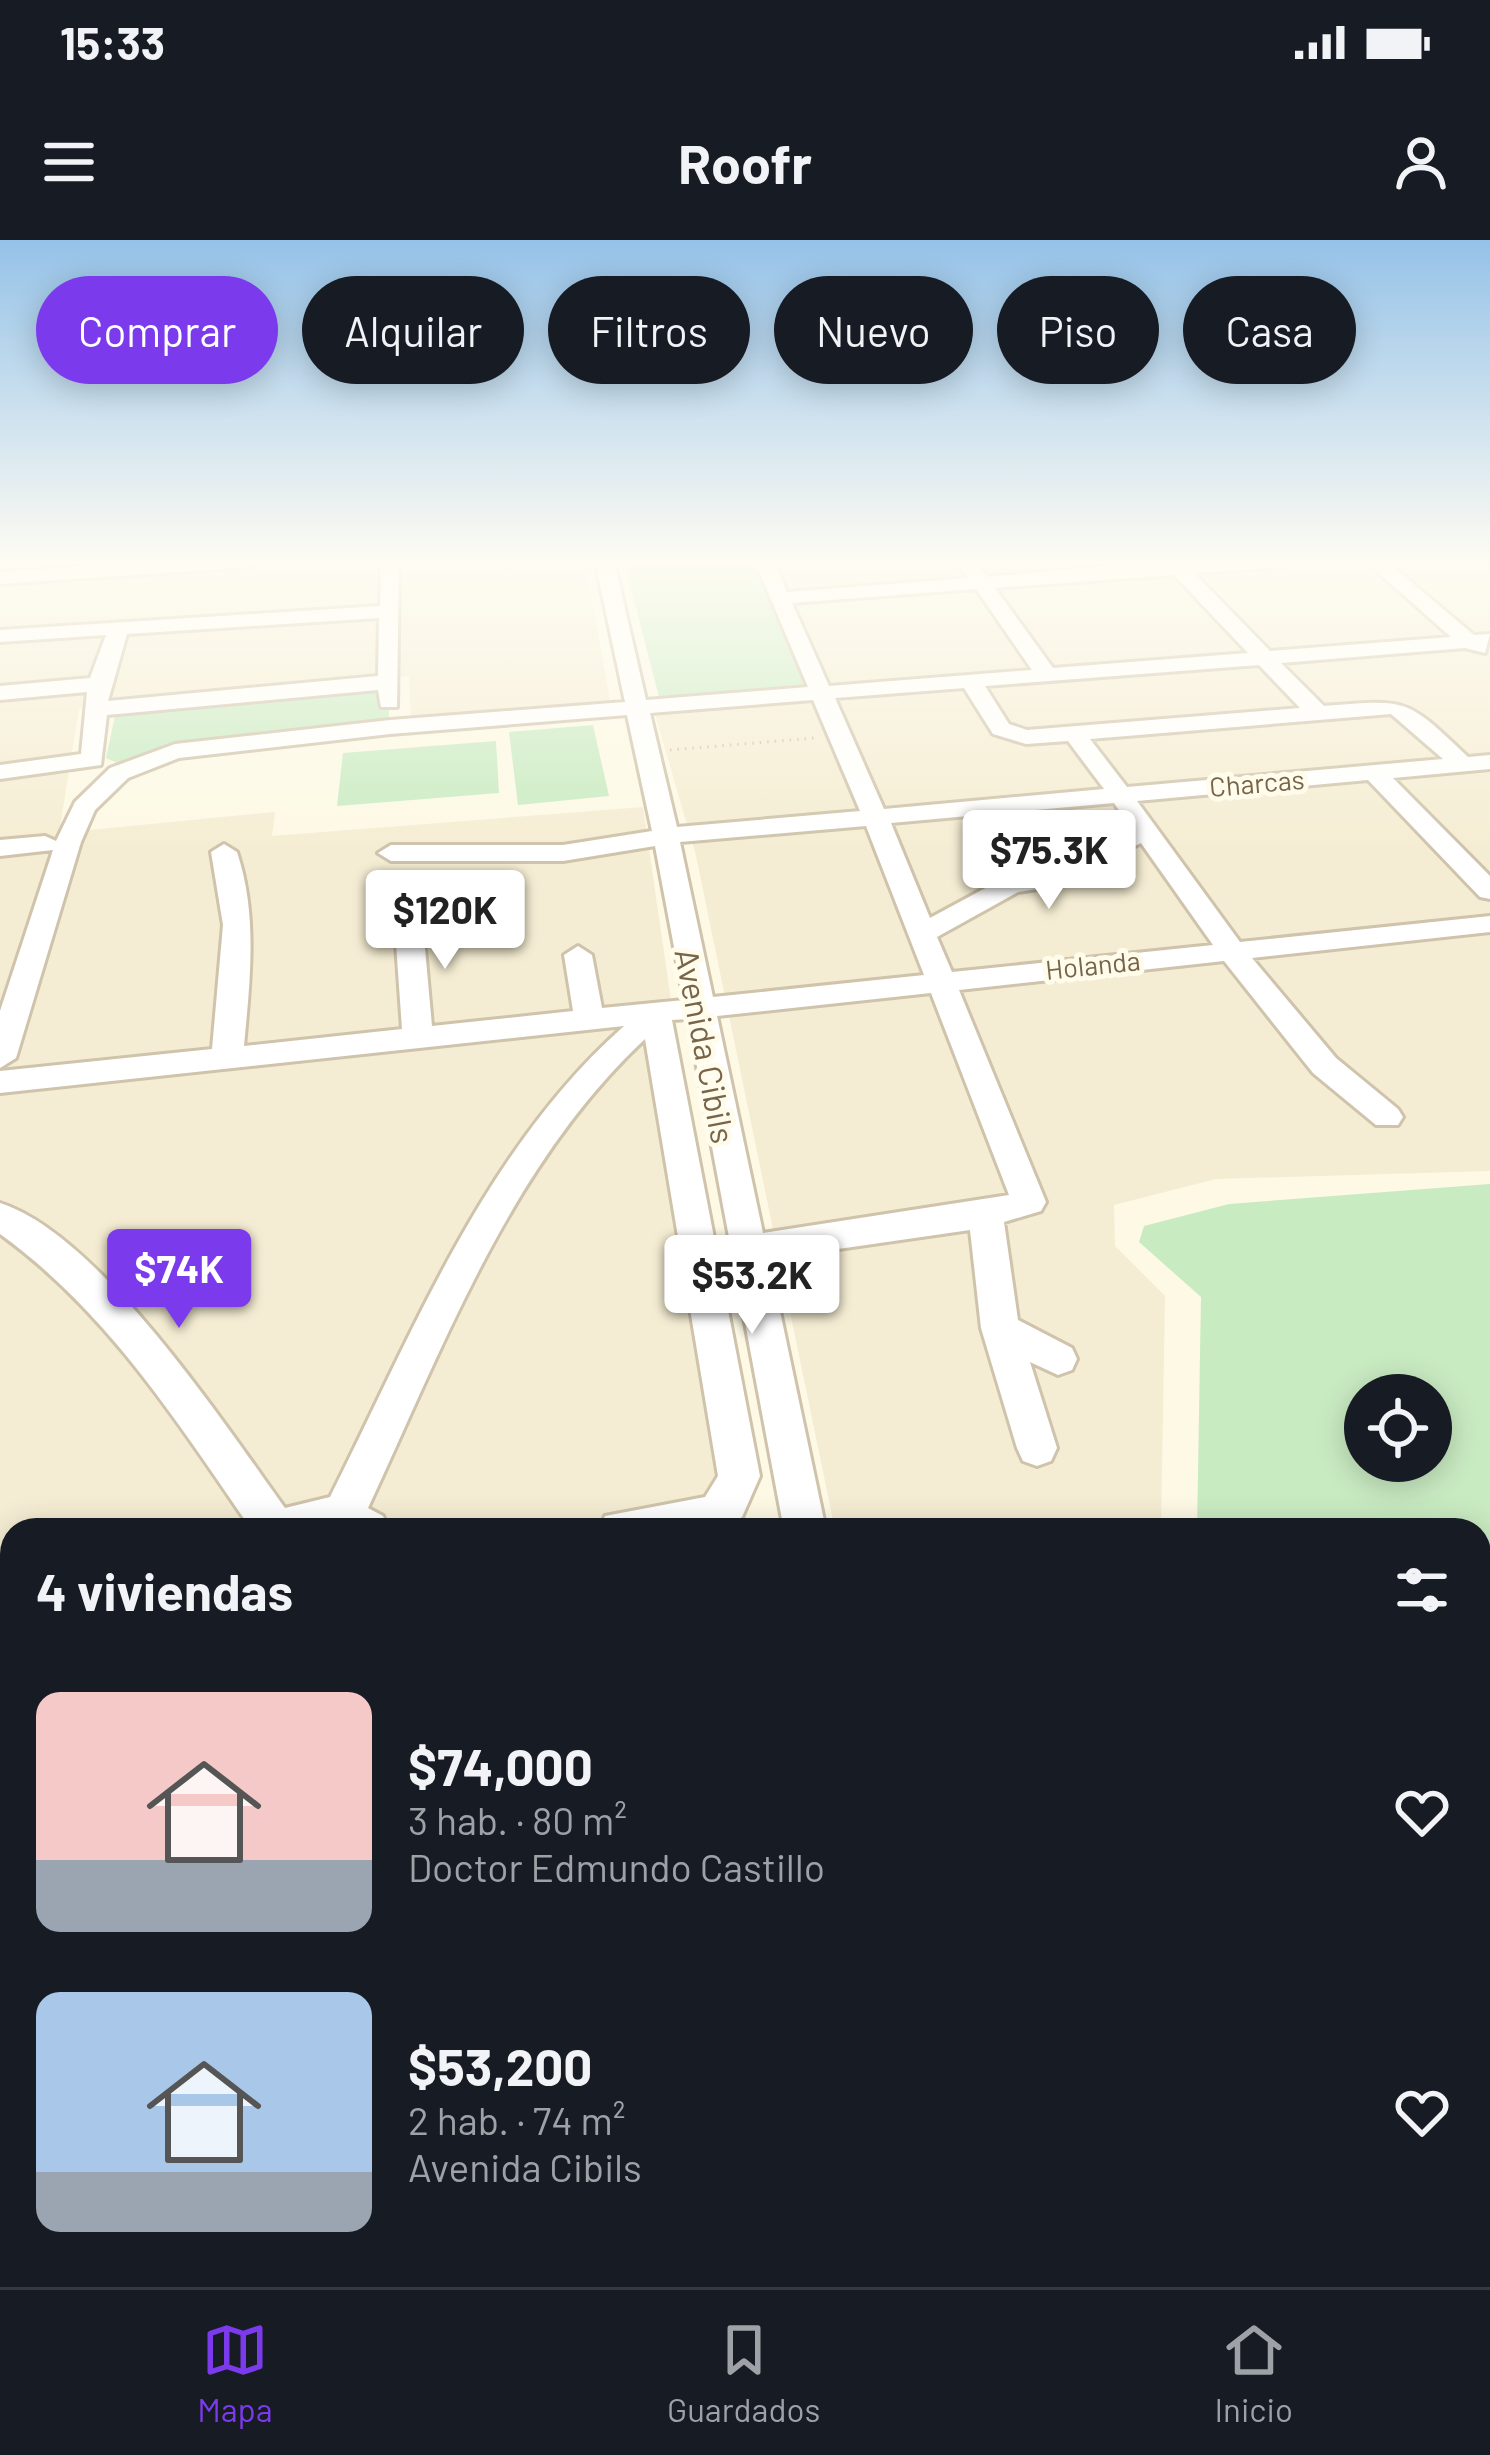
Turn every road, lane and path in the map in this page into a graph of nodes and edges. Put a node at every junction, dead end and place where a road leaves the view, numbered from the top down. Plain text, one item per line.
1 (109, 657) edge
2 (389, 657) edge
3 (623, 657) edge
4 (804, 657) edge
5 (1033, 657) edge
6 (1283, 657) edge
7 (1264, 658) junction
8 (1048, 677) junction
9 (389, 682) junction
10 (972, 683) junction
11 (100, 684) junction
12 (0, 693) edge
13 (820, 694) junction
14 (634, 708) junction
15 (94, 709) junction
16 (1316, 711) junction
17 (390, 728) junction
18 (1074, 733) junction
19 (838, 736) junction
20 (646, 752) junction
21 (93, 760) junction
22 (1490, 762) edge
23 (1463, 765) junction
24 (0, 772) edge
25 (119, 773) junction
26 (1375, 773) junction
27 (1124, 796) junction
28 (876, 818) junction
29 (1149, 829) junction
30 (666, 836) junction
31 (45, 844) dead end
32 (0, 848) edge
33 (224, 852) dead end
34 (391, 853) dead end
35 (1490, 891) edge
36 (408, 915) dead end
37 (1490, 924) edge
38 (920, 934) junction
39 (1231, 952) junction
40 (578, 955) dead end
41 (941, 982) junction
42 (697, 1008) junction
43 (656, 1013) junction
44 (589, 1020) junction
45 (418, 1036) junction
46 (226, 1057) junction
47 (0, 1058) edge
48 (0, 1082) edge
49 (1387, 1117) dead end
50 (986, 1215) junction
51 (0, 1216) edge
52 (746, 1249) junction
53 (1000, 1328) junction
54 (1058, 1359) dead end
55 (1037, 1448) dead end
56 (271, 1518) edge
57 (357, 1518) edge
58 (691, 1518) edge
59 (802, 1518) edge

1 - 11 street
2 - 9 street
3 - 14 street, Avenida Cibils
4 - 13 street
5 - 8 street
6 - 7 street
7 - 8 street
7 - 16 street
8 - 10 street
9 - 15 street
9 - 17 street
10 - 13 street
10 - 18 street
11 - 12 street
11 - 15 street
13 - 14 street
13 - 19 street
14 - 17 street
14 - 20 street, Avenida Cibils
15 - 21 street
16 - 18 street
16 - 23 street
17 - 25 street
18 - 27 street
19 - 20 path
19 - 28 street
20 - 30 street, Avenida Cibils
21 - 24 street
21 - 25 street
22 - 23 street, Charcas
23 - 26 street, Charcas
25 - 47 street
26 - 27 street, Charcas
26 - 35 street
27 - 28 street, Charcas
27 - 29 street
28 - 30 street, Charcas
28 - 38 street
29 - 38 street
29 - 39 street
30 - 34 street, Charcas
30 - 42 street, Avenida Cibils
31 - 32 street
33 - 46 street
36 - 45 street
37 - 39 street, Holanda
38 - 41 street
39 - 41 street, Holanda
39 - 49 street
40 - 44 street
41 - 42 street, Holanda
41 - 50 street
42 - 43 street, Holanda
42 - 52 street, Avenida Cibils
43 - 44 street, Holanda
43 - 57 street
43 - 58 street
44 - 45 street, Holanda
45 - 46 street, Holanda
46 - 48 street, Holanda
50 - 52 street
50 - 53 street
51 - 56 street
52 - 59 street, Avenida Cibils
53 - 54 street
53 - 55 street

